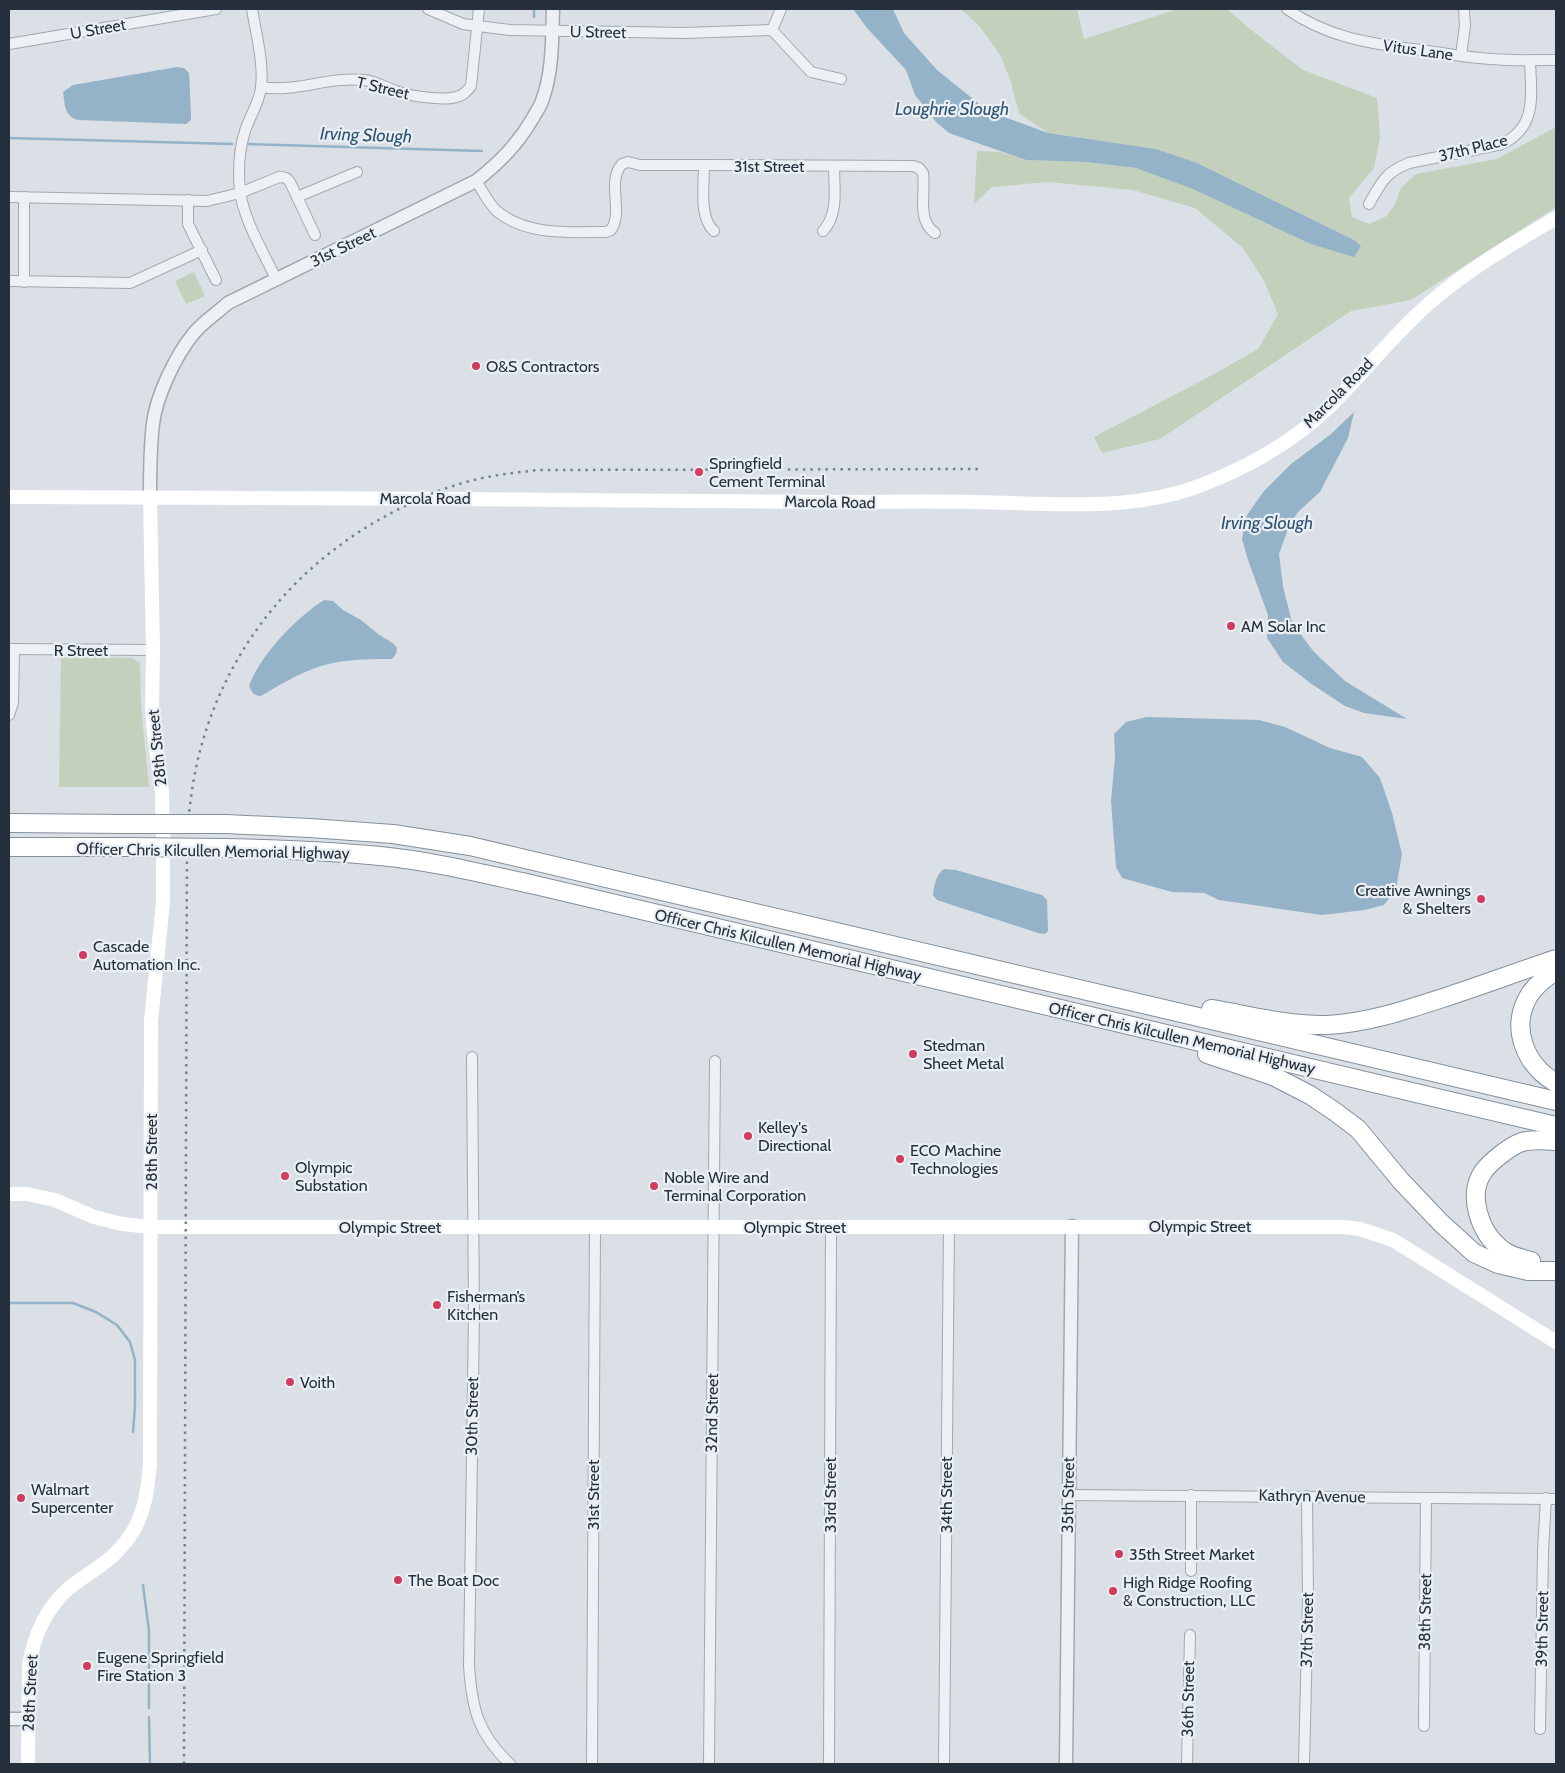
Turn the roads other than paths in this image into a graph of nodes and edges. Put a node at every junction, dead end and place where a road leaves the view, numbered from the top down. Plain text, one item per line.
1 (216, 9) edge
2 (252, 9) edge
3 (428, 9) edge
4 (480, 9) edge
5 (553, 9) edge
6 (781, 9) edge
7 (1288, 9) edge
8 (1464, 9) edge
9 (478, 26) junction
10 (772, 30) junction
11 (552, 31) junction
12 (9, 44) edge
13 (1460, 55) junction
14 (1530, 60) junction
15 (1556, 60) edge
16 (841, 79) dead end
17 (261, 87) junction
18 (704, 166) junction
19 (834, 166) junction
20 (357, 172) dead end
21 (476, 181) junction
22 (240, 192) junction
23 (9, 197) edge
24 (24, 197) junction
25 (297, 197) junction
26 (188, 200) junction
27 (1369, 204) dead end
28 (1556, 218) edge
29 (714, 231) dead end
30 (823, 231) dead end
31 (935, 233) dead end
32 (315, 235) dead end
33 (202, 250) junction
34 (276, 278) junction
35 (216, 280) dead end
36 (9, 282) edge
37 (24, 282) junction
38 (9, 496) edge
39 (150, 497) junction
40 (12, 649) edge
41 (153, 650) junction
42 (9, 714) edge
43 (9, 824) edge
44 (9, 847) edge
45 (1556, 959) edge
46 (1556, 971) edge
47 (1067, 986) junction
48 (1095, 1017) junction
49 (472, 1057) dead end
50 (715, 1061) dead end
51 (1556, 1082) edge
52 (1556, 1101) edge
53 (1556, 1126) edge
54 (1556, 1141) edge
55 (9, 1194) edge
56 (831, 1226) junction
57 (949, 1226) junction
58 (1072, 1226) junction
59 (150, 1227) junction
60 (472, 1227) junction
61 (595, 1227) junction
62 (714, 1227) junction
63 (1556, 1265) edge
64 (1556, 1271) edge
65 (1556, 1342) edge
66 (1068, 1495) junction
67 (1191, 1495) junction
68 (1307, 1496) junction
69 (1426, 1498) junction
70 (1551, 1499) edge
71 (1191, 1571) dead end
72 (1190, 1635) dead end
73 (9, 1719) edge
74 (28, 1719) junction
75 (1424, 1726) dead end
76 (1540, 1729) dead end
77 (28, 1764) edge
78 (510, 1764) edge
79 (592, 1764) edge
80 (709, 1764) edge
81 (829, 1764) edge
82 (944, 1764) edge
83 (1066, 1764) edge
84 (1187, 1764) edge
85 (1304, 1764) edge

1 - 12 street, U Street
2 - 17 street
3 - 9 street, U Street
4 - 9 street, T Street
5 - 11 street, 31st Street
6 - 10 street
7 - 13 street, Vitus Lane
8 - 13 street
9 - 11 street, U Street
9 - 17 street, T Street
10 - 11 street, U Street
10 - 16 street
11 - 21 street, 31st Street
13 - 14 street, Vitus Lane
14 - 15 street, Vitus Lane
14 - 27 street, 37th Place
17 - 22 street
18 - 19 street, 31st Street
18 - 21 street, 31st Street
18 - 29 street
19 - 30 street
19 - 31 street, 31st Street
20 - 25 street
21 - 34 street, 31st Street
22 - 25 street
22 - 26 street
22 - 34 street
23 - 24 street
24 - 26 street
24 - 37 street
25 - 32 street
26 - 33 street
28 - 39 main road, Marcola Road
33 - 35 street
33 - 37 street
34 - 39 street, 31st Street
36 - 37 street
38 - 39 main road, Marcola Road
39 - 41 main road, 28th Street
40 - 41 street, R Street
40 - 42 street
41 - 59 main road, 28th Street
43 - 47 highway, Officer Chris Kilcullen Memorial Highway, bridge
44 - 48 highway, Officer Chris Kilcullen Memorial Highway, bridge
45 - 47 highway
46 - 51 highway
47 - 52 highway, Officer Chris Kilcullen Memorial Highway
48 - 53 highway, Officer Chris Kilcullen Memorial Highway
48 - 64 highway
49 - 60 street, 30th Street
50 - 62 street, 32nd Street
54 - 63 highway
55 - 59 main road, Olympic Street
56 - 57 main road, Olympic Street
56 - 62 main road, Olympic Street
56 - 81 street, 33rd Street
57 - 58 main road, Olympic Street
57 - 82 street, 34th Street
58 - 65 main road, Olympic Street
58 - 66 street, 35th Street
59 - 60 main road, Olympic Street
59 - 74 main road, 28th Street
60 - 61 main road, Olympic Street
60 - 78 street, 30th Street
61 - 62 main road, Olympic Street
61 - 79 street, 31st Street
62 - 80 street, 32nd Street
66 - 67 street, Kathryn Avenue
66 - 83 street, 35th Street
67 - 68 street, Kathryn Avenue
67 - 71 street
68 - 69 street, Kathryn Avenue
68 - 85 street, 37th Street
69 - 70 street, Kathryn Avenue
69 - 75 street, 38th Street
70 - 76 street, 39th Street
72 - 84 street, 36th Street
73 - 74 street
74 - 77 main road, 28th Street

